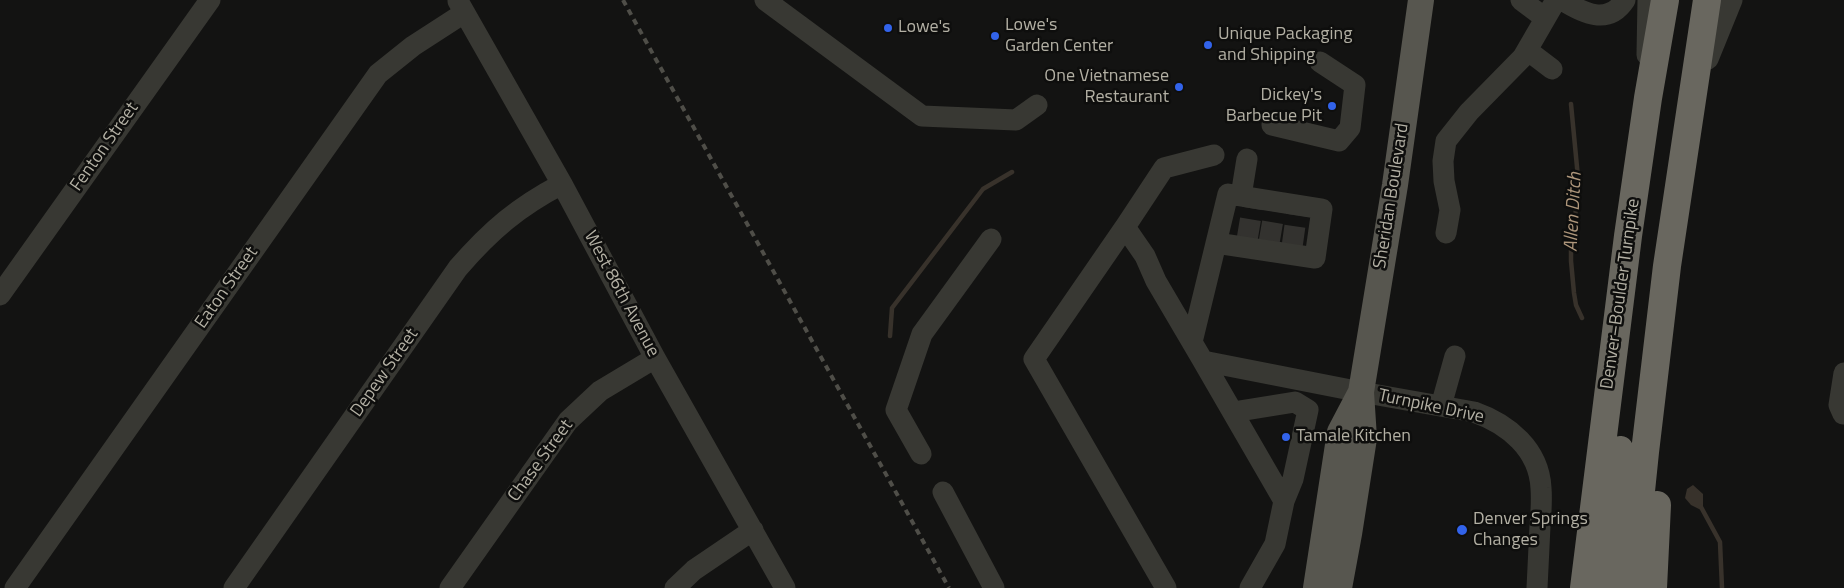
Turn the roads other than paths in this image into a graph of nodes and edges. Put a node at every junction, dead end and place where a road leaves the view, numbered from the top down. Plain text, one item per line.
1 (210, 0) edge
2 (765, 0) edge
3 (1421, 0) edge
4 (1441, 0) edge
5 (1521, 0) edge
6 (1556, 0) edge
7 (1562, 0) edge
8 (1625, 0) edge
9 (1648, 0) edge
10 (1665, 0) edge
11 (1681, 0) edge
12 (1707, 0) edge
13 (1718, 0) edge
14 (1732, 0) edge
15 (461, 6) edge
16 (1545, 18) junction
17 (1416, 38) junction
18 (1527, 50) junction
19 (1708, 59) junction
20 (1320, 62) dead end
21 (1552, 69) dead end
22 (1648, 98) junction
23 (1037, 105) dead end
24 (1272, 125) dead end
25 (1214, 155) dead end
26 (1247, 159) dead end
27 (562, 184) junction
28 (1249, 199) junction
29 (1125, 227) junction
30 (1446, 234) dead end
31 (991, 239) dead end
32 (1216, 244) junction
33 (0, 295) edge
34 (1192, 342) junction
35 (1455, 356) dead end
36 (655, 358) junction
37 (1204, 361) junction
38 (1844, 373) edge
39 (1361, 392) junction
40 (1440, 406) junction
41 (1233, 412) junction
42 (1843, 414) edge
43 (921, 454) dead end
44 (943, 492) dead end
45 (1284, 501) junction
46 (753, 530) junction
47 (15, 588) edge
48 (234, 588) edge
49 (450, 588) edge
50 (676, 588) edge
51 (785, 588) edge
52 (994, 588) edge
53 (1166, 588) edge
54 (1250, 588) edge
55 (1316, 588) edge
56 (1339, 588) edge
57 (1537, 588) edge
58 (1584, 588) edge
59 (1606, 588) edge
60 (1632, 588) edge
61 (1654, 588) edge

1 - 33 street, Fenton Street
2 - 23 street
3 - 17 main road, Sheridan Boulevard
4 - 17 main road
5 - 16 street
6 - 16 street
7 - 8 street
9 - 22 street
10 - 22 highway, Denver–Boulder Turnpike
11 - 59 highway
12 - 60 highway
13 - 19 highway
14 - 19 street
15 - 27 street, West 86th Avenue
15 - 47 street, Eaton Street
16 - 18 street
17 - 39 main road, Sheridan Boulevard
18 - 21 street
18 - 30 street
19 - 61 highway
20 - 24 street
22 - 58 highway, Denver–Boulder Turnpike
25 - 29 street
26 - 28 street
27 - 36 street, West 86th Avenue
27 - 48 street, Depew Street
28 - 32 street
28 - 32 street
29 - 34 street
29 - 53 street
31 - 43 street
32 - 34 street
34 - 37 street
35 - 40 street
36 - 46 street, West 86th Avenue
36 - 49 street, Chase Street
37 - 39 street, Turnpike Drive
37 - 41 street
38 - 42 street
39 - 40 street, Turnpike Drive
39 - 55 main road, Sheridan Boulevard
39 - 56 main road, Sheridan Boulevard
40 - 57 street, Turnpike Drive
41 - 45 street
41 - 45 street
44 - 52 street
45 - 54 street
46 - 50 street
46 - 51 street, West 86th Avenue

